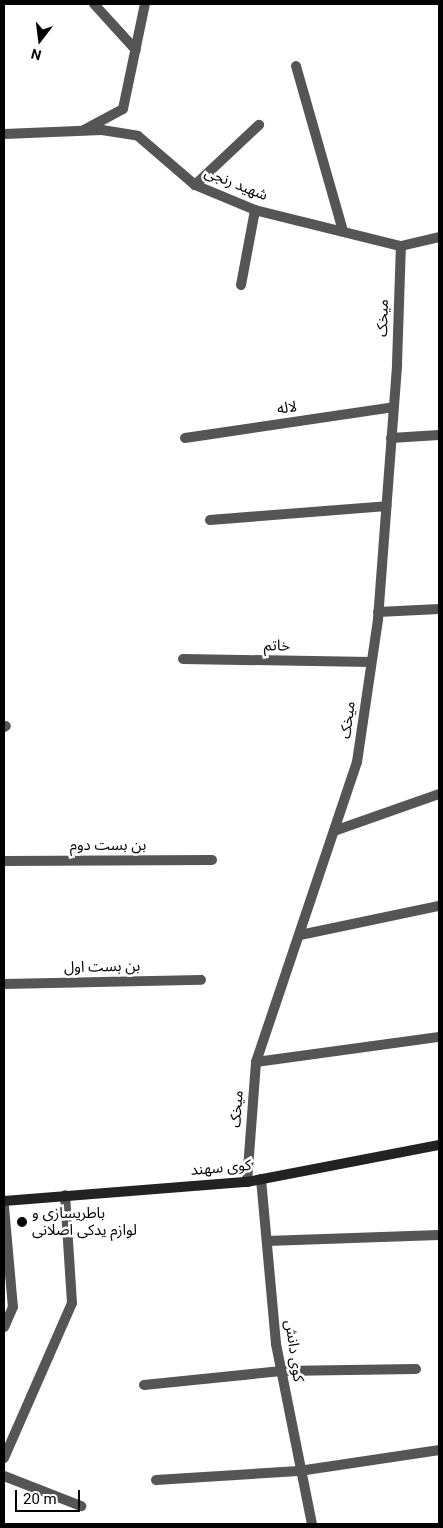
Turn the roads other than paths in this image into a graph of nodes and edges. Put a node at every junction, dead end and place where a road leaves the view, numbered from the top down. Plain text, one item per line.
1 (94, 4) edge
2 (146, 4) edge
3 (136, 50) junction
4 (296, 66) dead end
5 (259, 124) dead end
6 (82, 131) junction
7 (4, 134) edge
8 (195, 185) junction
9 (255, 210) junction
10 (343, 231) junction
11 (439, 237) edge
12 (401, 246) junction
13 (240, 285) dead end
14 (394, 407) junction
15 (439, 435) edge
16 (186, 438) dead end
17 (391, 438) junction
18 (386, 506) junction
19 (210, 520) dead end
20 (439, 609) edge
21 (378, 612) junction
22 (182, 659) dead end
23 (371, 662) junction
24 (439, 794) edge
25 (334, 831) junction
26 (212, 860) dead end
27 (4, 861) edge
28 (439, 906) edge
29 (300, 935) junction
30 (200, 980) dead end
31 (4, 984) edge
32 (439, 1037) edge
33 (256, 1062) junction
34 (439, 1145) edge
35 (261, 1179) junction
36 (247, 1182) junction
37 (65, 1195) junction
38 (4, 1201) edge
39 (4, 1207) edge
40 (439, 1235) edge
41 (267, 1241) junction
42 (4, 1327) edge
43 (416, 1369) dead end
44 (281, 1371) junction
45 (144, 1385) dead end
46 (439, 1450) edge
47 (4, 1455) edge
48 (299, 1471) junction
49 (4, 1476) edge
50 (156, 1480) dead end
51 (81, 1506) dead end
52 (312, 1524) edge

1 - 3 street
2 - 3 street
3 - 6 street
4 - 10 street
5 - 8 street
6 - 7 street, شهید رنجی
6 - 8 street, شهید رنجی
8 - 9 street, شهید رنجی
9 - 10 street, شهید رنجی
9 - 13 street
10 - 12 street, شهید رنجی
11 - 12 street, شهید رنجی
12 - 14 street, میخک
14 - 16 street, لاله
14 - 17 street, میخک
15 - 17 street
17 - 18 street, میخک
18 - 19 street
18 - 21 street, میخک
20 - 21 street
21 - 23 street, میخک
22 - 23 street, خاتم
23 - 25 street, میخک
24 - 25 street
25 - 29 street, میخک
26 - 27 street, بن بست دوم
28 - 29 street
29 - 33 street, میخک
30 - 31 street, بن بست اول
32 - 33 street
33 - 36 street, میخک
34 - 35 main road, کوی سهند
35 - 36 main road, کوی سهند
35 - 41 street, کوی دانش
36 - 37 main road, کوی سهند
37 - 38 main road, کوی سهند
37 - 47 street
39 - 42 street
40 - 41 street
41 - 44 street, کوی دانش
43 - 44 street
44 - 45 street
44 - 48 street, کوی دانش
46 - 48 street
48 - 50 street
48 - 52 street, کوی دانش
49 - 51 street

